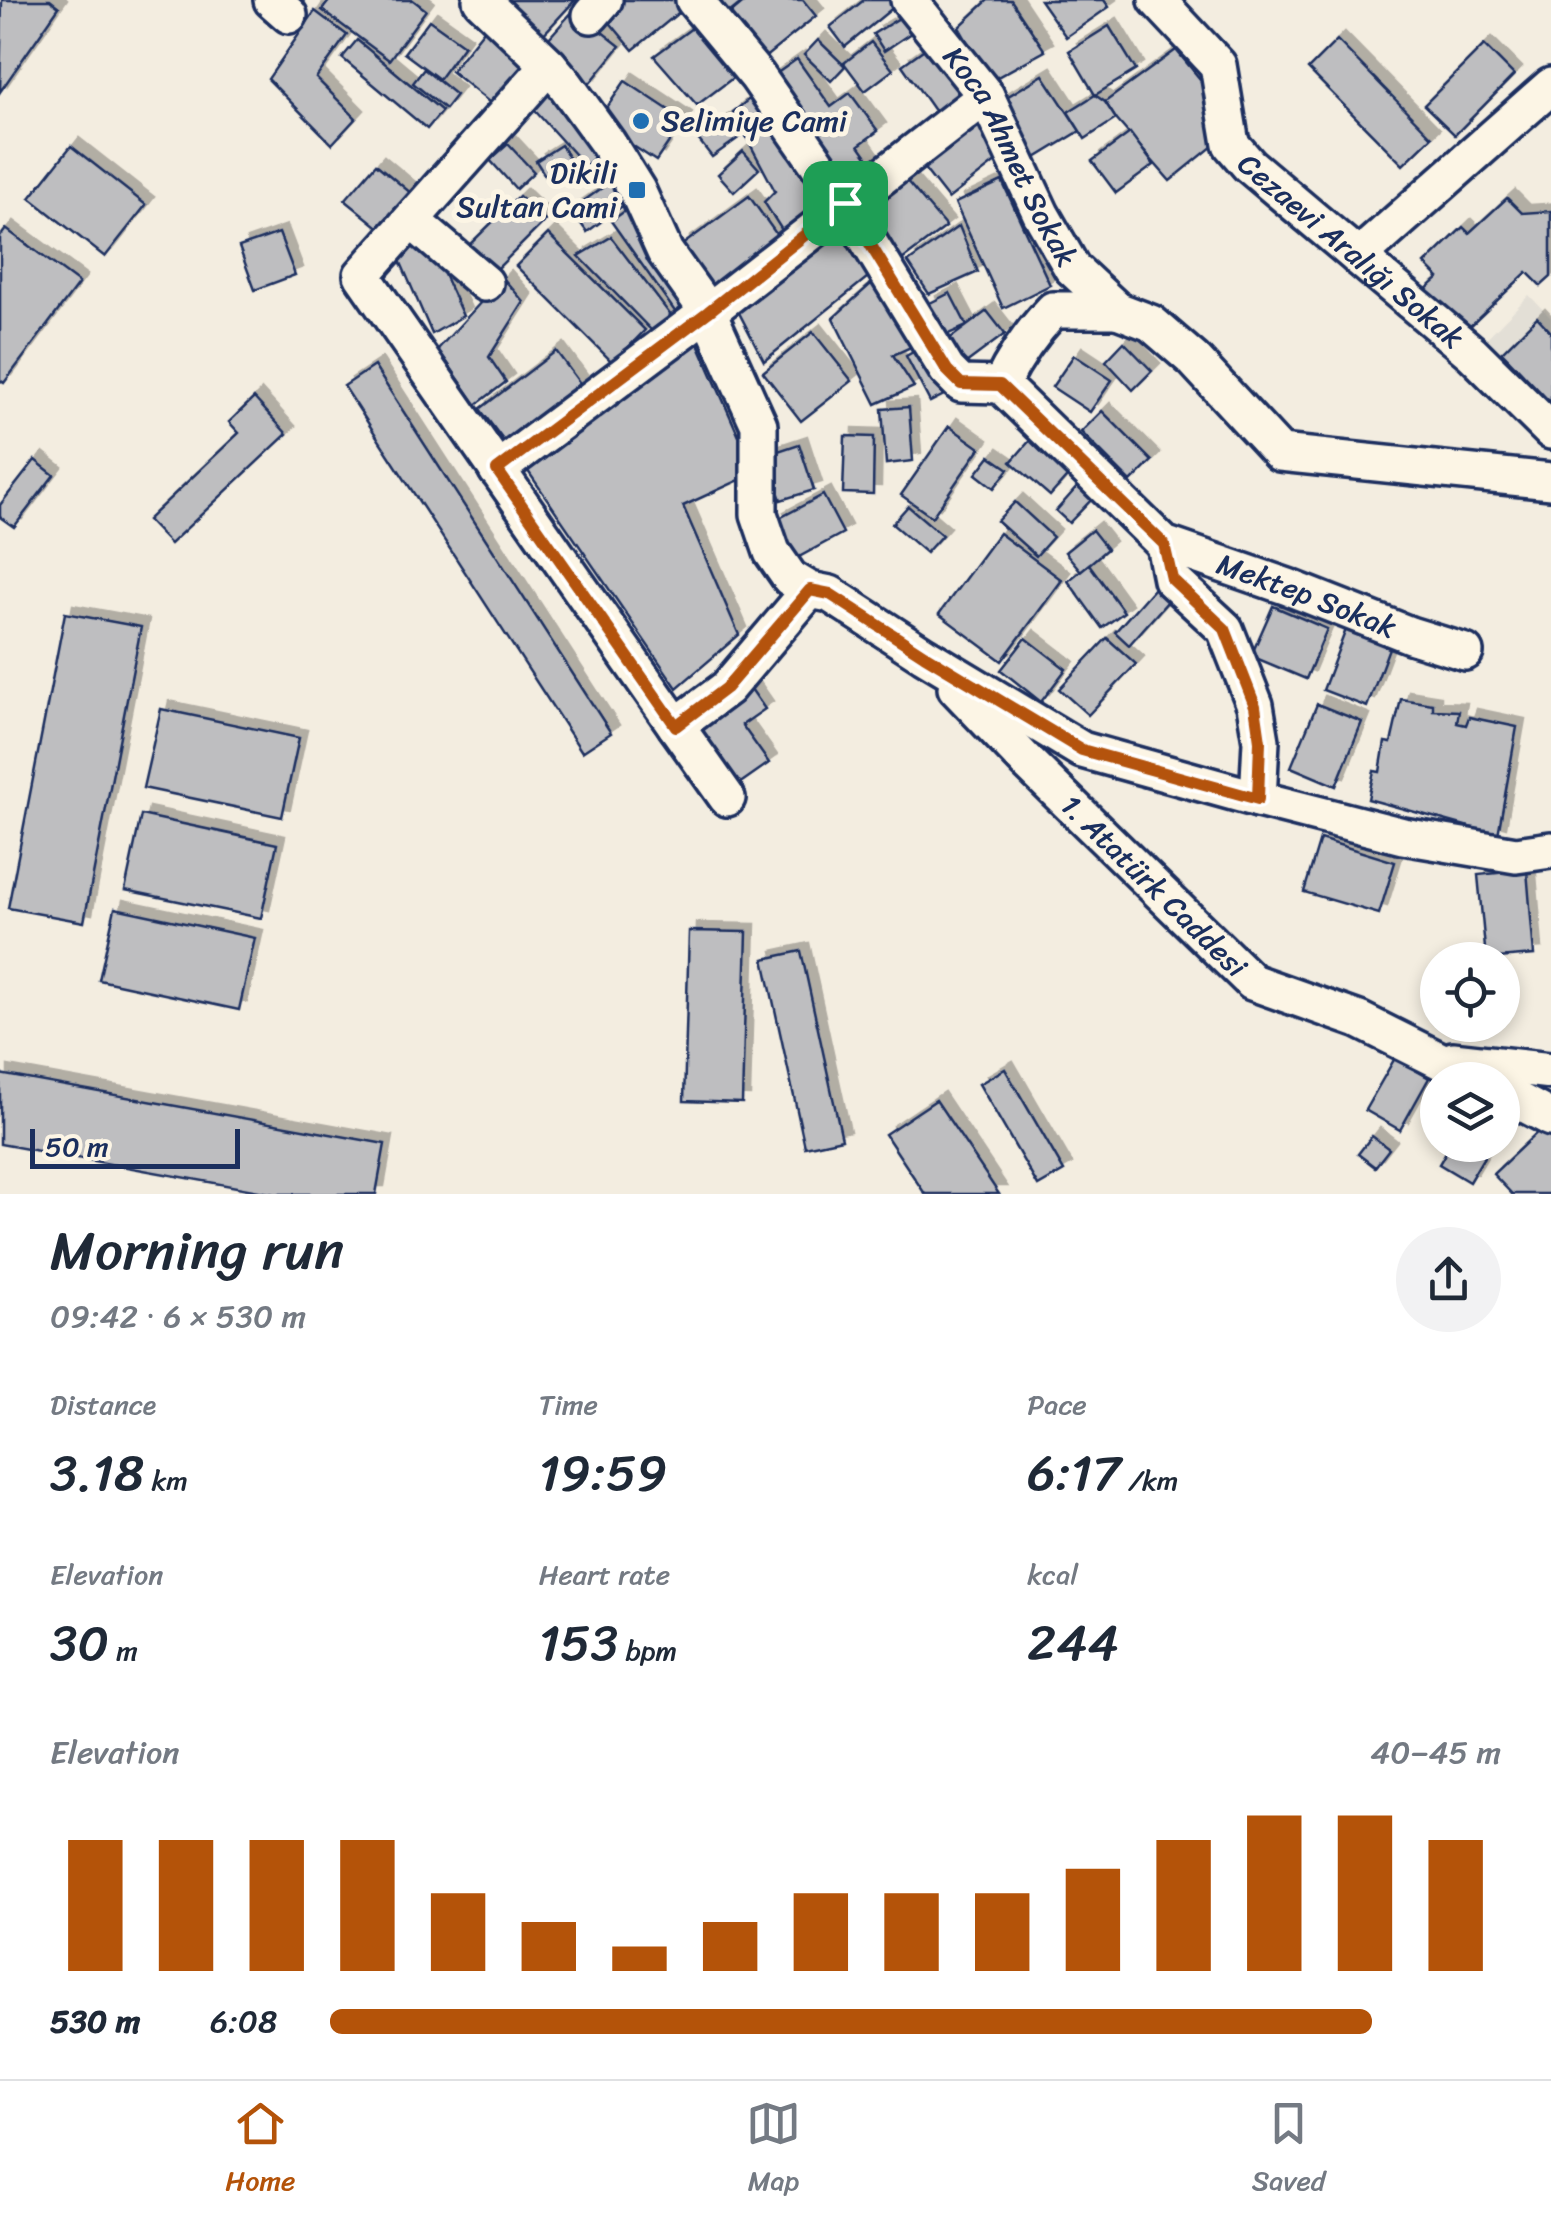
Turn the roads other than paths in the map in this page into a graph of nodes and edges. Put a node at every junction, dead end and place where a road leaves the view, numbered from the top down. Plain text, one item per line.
1 (481, 0) edge
2 (694, 0) edge
3 (909, 0) edge
4 (1157, 0) edge
5 (549, 64) junction
6 (1551, 86) edge
7 (986, 96) junction
8 (845, 203) junction
9 (411, 220) junction
10 (1358, 257) junction
11 (485, 284) dead end
12 (1118, 310) junction
13 (708, 312) junction
14 (1000, 385) junction
15 (1551, 432) edge
16 (497, 470) junction
17 (1551, 481) edge
18 (1164, 544) junction
19 (810, 590) junction
20 (1466, 652) dead end
21 (924, 655) junction
22 (676, 726) junction
23 (727, 798) dead end
24 (1258, 799) junction
25 (1551, 850) edge
26 (1437, 1058) junction
27 (1445, 1062) edge
28 (1551, 1071) edge
29 (1520, 1102) edge
30 (1551, 1118) edge

1 - 5 street
2 - 8 street
3 - 7 street, Koca Ahmet Sokak
4 - 10 street, Cezaevi Aralığı Sokak
5 - 9 street
5 - 13 street
6 - 10 street
7 - 8 street
7 - 12 street, Koca Ahmet Sokak
8 - 13 street
8 - 14 street
9 - 11 street
9 - 16 street
10 - 15 street, Cezaevi Aralığı Sokak
12 - 14 street
12 - 17 street
13 - 16 street
13 - 19 street
14 - 18 street, Mektep Sokak
16 - 22 street
18 - 20 street, Mektep Sokak
18 - 24 street
19 - 21 street
19 - 22 street
21 - 24 street
21 - 26 street, 1. Atatürk Caddesi
22 - 23 street
24 - 25 street
26 - 27 street, 1. Atatürk Caddesi
26 - 28 street
29 - 30 street

